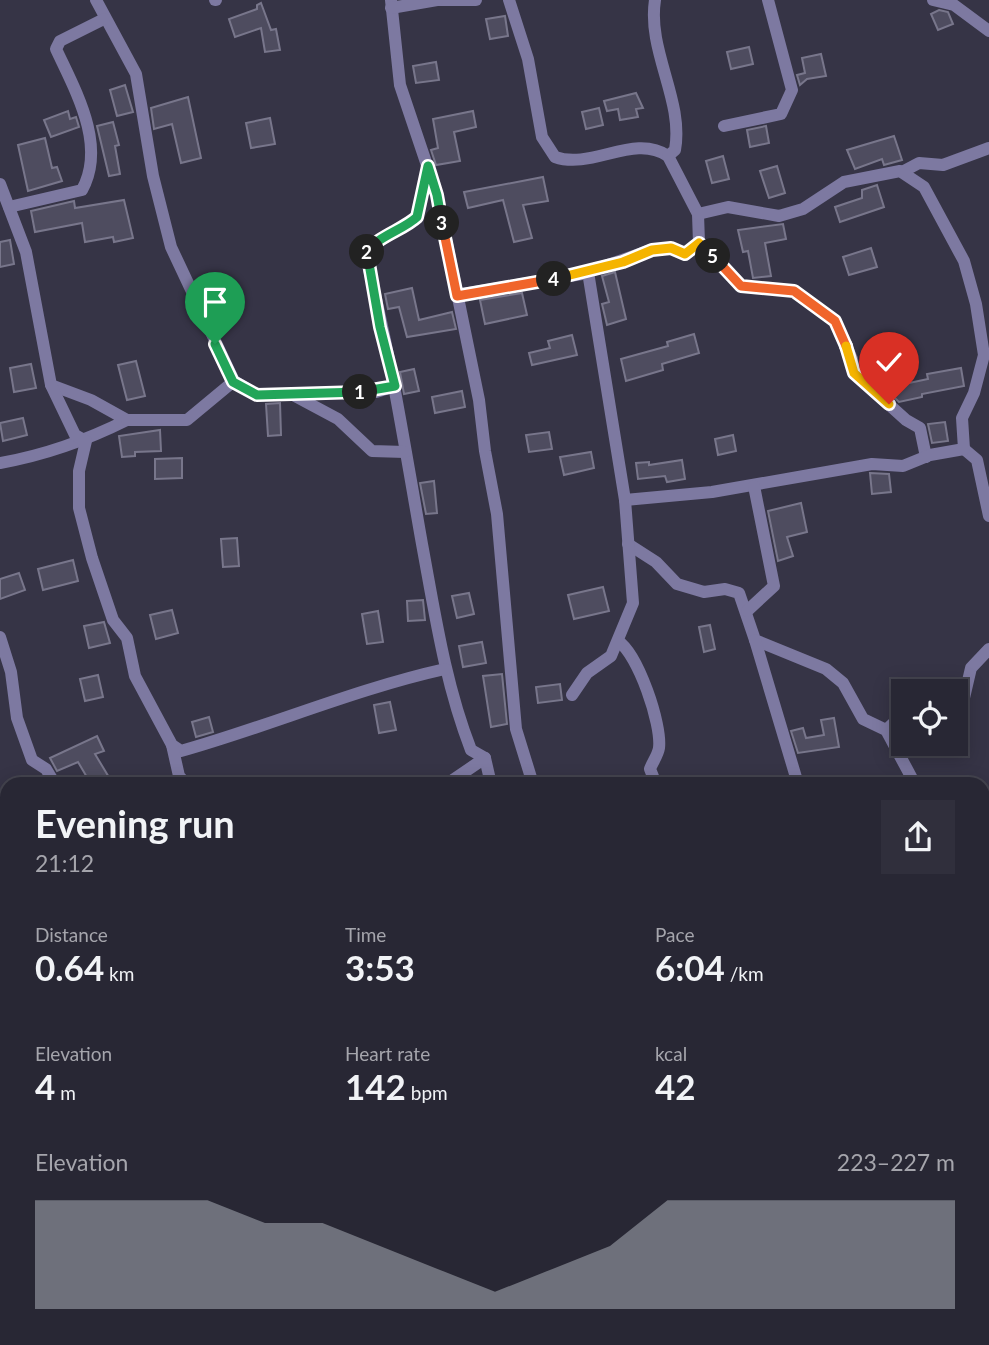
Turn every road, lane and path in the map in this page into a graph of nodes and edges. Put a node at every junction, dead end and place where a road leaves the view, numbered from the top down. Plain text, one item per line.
1 (96, 0) edge
2 (438, 0) edge
3 (476, 0) edge
4 (509, 0) edge
5 (655, 0) edge
6 (768, 0) edge
7 (933, 0) edge
8 (956, 3) edge
9 (391, 4) edge
10 (104, 19) junction
11 (989, 30) edge
12 (724, 126) dead end
13 (989, 148) edge
14 (668, 156) junction
15 (428, 166) junction
16 (902, 172) junction
17 (0, 184) edge
18 (9, 207) junction
19 (698, 214) junction
20 (699, 243) junction
21 (587, 272) junction
22 (457, 296) junction
23 (233, 382) junction
24 (51, 385) junction
25 (395, 386) junction
26 (291, 394) junction
27 (127, 421) junction
28 (86, 441) junction
29 (964, 449) junction
30 (405, 452) junction
31 (926, 457) junction
32 (0, 463) edge
33 (754, 486) junction
34 (625, 500) junction
35 (989, 516) edge
36 (628, 544) junction
37 (747, 611) junction
38 (0, 637) edge
39 (755, 640) junction
40 (618, 641) junction
41 (989, 649) edge
42 (445, 668) junction
43 (968, 681) edge
44 (572, 695) dead end
45 (891, 725) edge
46 (886, 730) junction
47 (172, 745) junction
48 (485, 758) junction
49 (51, 777) edge
50 (180, 777) edge
51 (457, 777) edge
52 (489, 777) edge
53 (531, 777) edge
54 (653, 777) edge
55 (796, 777) edge
56 (911, 777) edge

1 - 10 street
2 - 3 street
2 - 9 street
4 - 14 street
5 - 14 street
6 - 12 street
7 - 8 street
8 - 11 street
9 - 15 street
10 - 18 street
10 - 23 street
13 - 16 street
14 - 19 street
15 - 22 street
15 - 25 street
16 - 19 street
16 - 29 street
17 - 18 street
18 - 24 street
19 - 20 street
20 - 21 street
20 - 31 street
21 - 22 street
21 - 34 street
22 - 53 street
23 - 26 street
23 - 27 street
24 - 27 street
24 - 28 street
25 - 26 street
25 - 30 street
26 - 30 street
27 - 28 street
28 - 32 street
28 - 47 street
29 - 31 street
29 - 35 street
30 - 42 street
31 - 33 street
33 - 34 street
33 - 37 street
34 - 36 street
36 - 37 street
36 - 40 street
37 - 39 street
38 - 49 street
39 - 46 street
39 - 55 street
40 - 44 street
40 - 54 street
41 - 43 street
42 - 47 street
42 - 48 street
45 - 46 street
46 - 56 street
47 - 50 street
48 - 51 street
48 - 52 street

